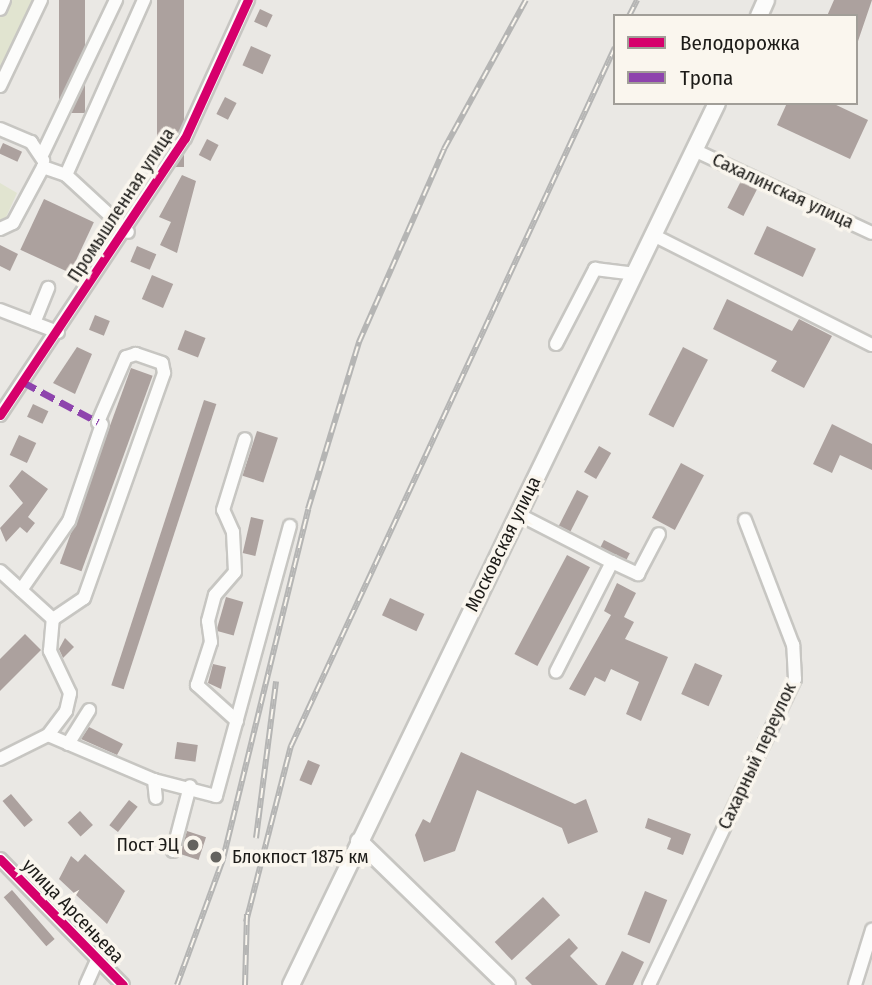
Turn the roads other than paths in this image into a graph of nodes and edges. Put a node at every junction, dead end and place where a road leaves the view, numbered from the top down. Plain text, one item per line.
1 (4, 0) edge
2 (41, 0) edge
3 (116, 0) edge
4 (144, 0) edge
5 (248, 0) edge
6 (0, 9) edge
7 (0, 86) edge
8 (716, 105) edge
9 (0, 129) edge
10 (694, 150) junction
11 (43, 153) junction
12 (43, 167) junction
13 (66, 174) junction
14 (0, 229) edge
15 (128, 232) junction
16 (872, 233) edge
17 (653, 235) junction
18 (634, 274) junction
19 (48, 288) dead end
20 (0, 310) edge
21 (34, 323) junction
22 (58, 332) junction
23 (556, 344) dead end
24 (872, 345) edge
25 (0, 415) edge
26 (245, 439) dead end
27 (518, 514) junction
28 (745, 520) dead end
29 (290, 526) dead end
30 (659, 534) dead end
31 (612, 562) junction
32 (0, 571) edge
33 (21, 590) junction
34 (53, 619) junction
35 (556, 672) dead end
36 (89, 710) dead end
37 (236, 720) junction
38 (48, 735) junction
39 (68, 744) junction
40 (0, 759) edge
41 (154, 780) junction
42 (190, 786) junction
43 (156, 798) dead end
44 (359, 841) junction
45 (173, 851) dead end
46 (0, 859) edge
47 (872, 930) edge
48 (96, 963) junction
49 (86, 985) edge
50 (123, 985) edge
51 (291, 985) edge
52 (507, 985) edge
53 (649, 985) edge
54 (855, 985) edge

1 - 6 street
2 - 7 street
3 - 11 street
4 - 13 street
5 - 15 street, Промышленная улица
8 - 10 main road, Московская улица
9 - 11 street
10 - 16 street, Сахалинская улица
10 - 17 main road, Московская улица
11 - 12 street
12 - 13 street
12 - 14 street
13 - 15 street
15 - 22 street, Промышленная улица
17 - 18 main road, Московская улица
17 - 24 street
18 - 23 street
18 - 27 main road, Московская улица
19 - 21 street
20 - 21 street
21 - 22 street
22 - 25 street, Промышленная улица
26 - 37 street
27 - 31 street
27 - 44 main road, Московская улица
28 - 53 street, Сахарный переулок
29 - 37 street
30 - 31 street
31 - 35 street
32 - 33 street
33 - 34 street
33 - 34 street
34 - 38 street
36 - 39 street
37 - 42 street
38 - 39 street
38 - 40 street
39 - 41 street
41 - 42 street
41 - 43 street
42 - 45 street
44 - 51 main road, Московская улица
44 - 52 main road
46 - 48 street, улица Арсеньева
47 - 54 street
48 - 49 street
48 - 50 street, улица Арсеньева

